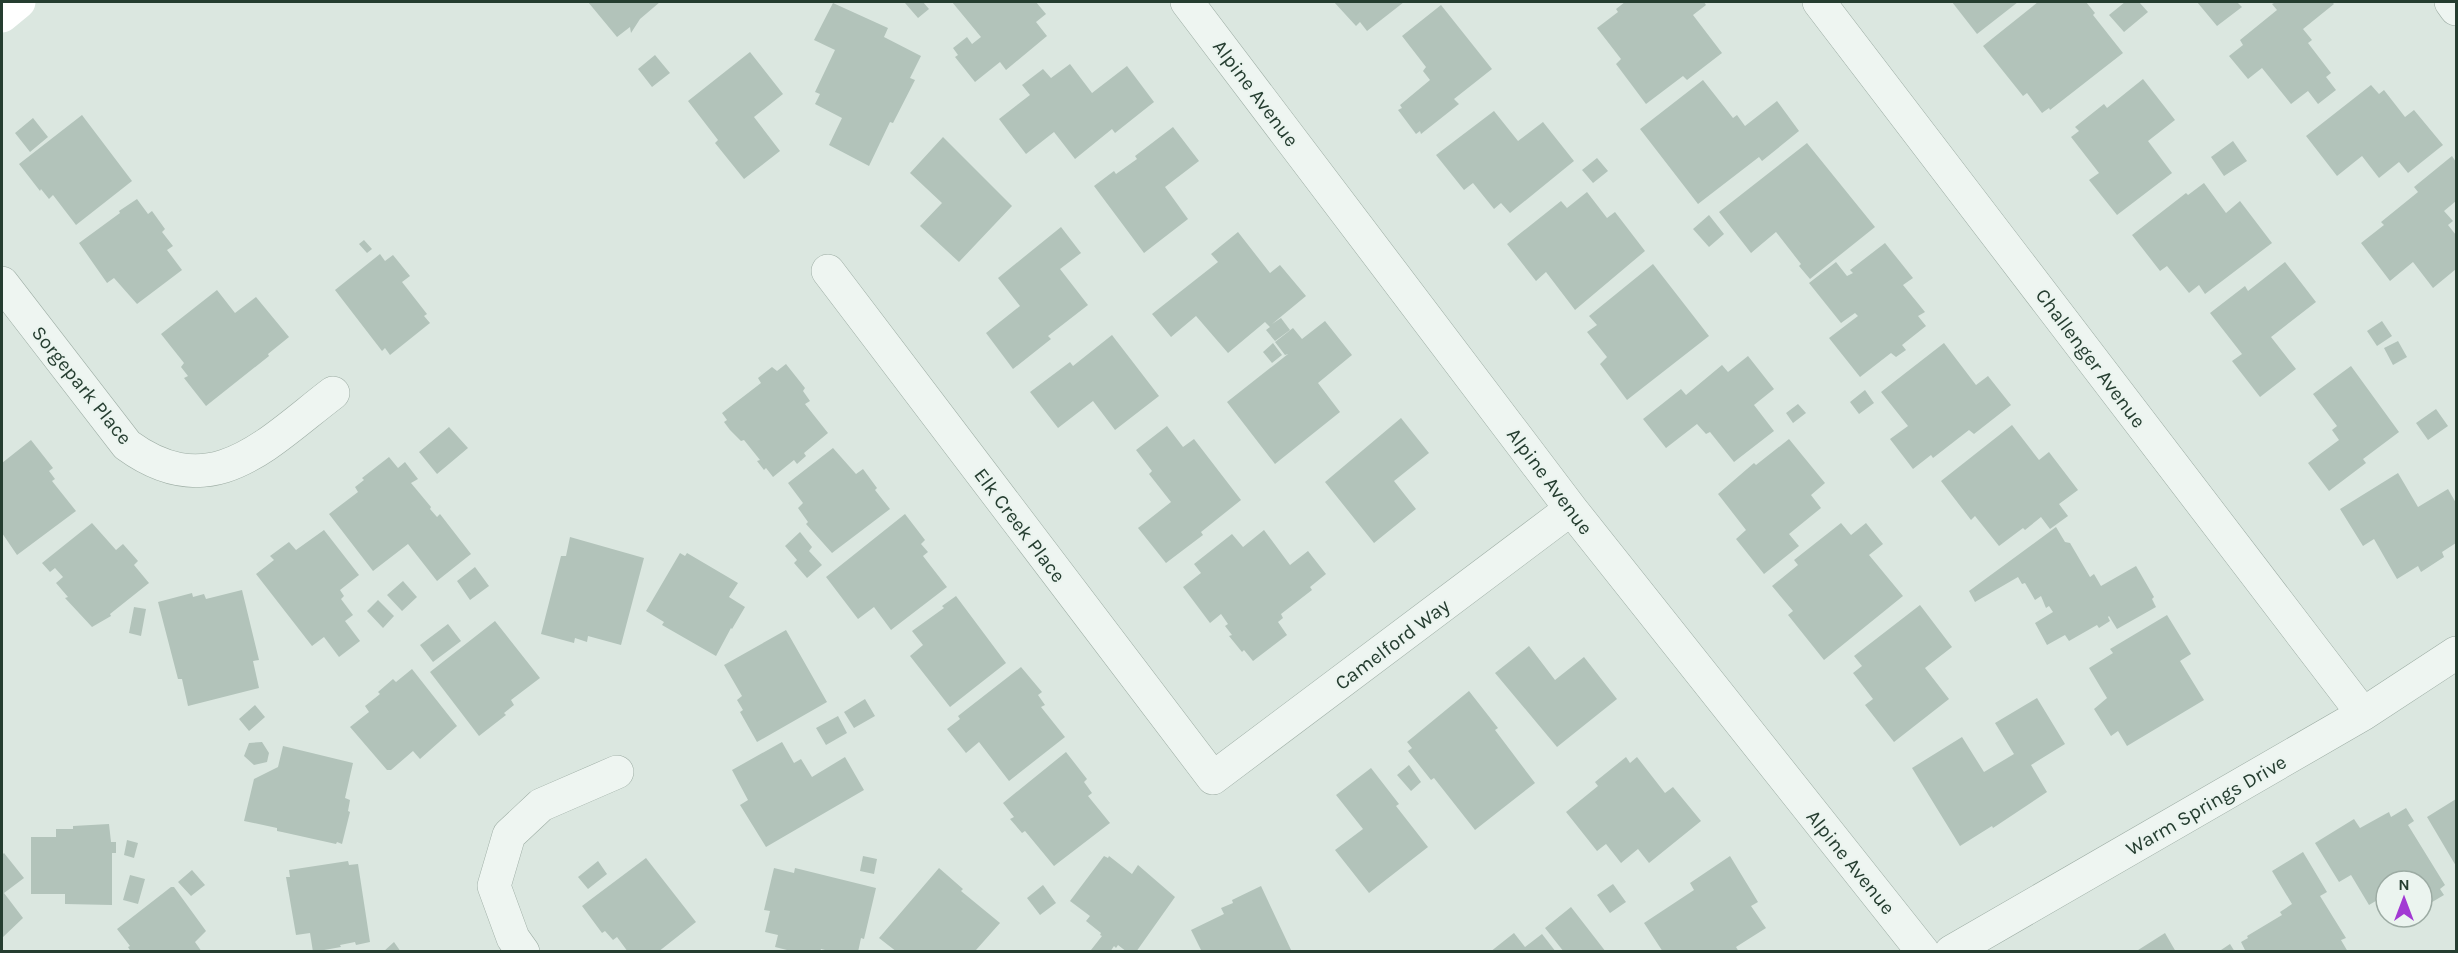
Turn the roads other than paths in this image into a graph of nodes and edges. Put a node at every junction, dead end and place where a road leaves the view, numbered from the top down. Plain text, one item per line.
1 (19, 2) edge
2 (1187, 2) edge
3 (1820, 2) edge
4 (2451, 2) edge
5 (2457, 9) edge
6 (2, 16) edge
7 (828, 272) dead end
8 (2, 283) edge
9 (333, 393) dead end
10 (1570, 509) junction
11 (2457, 653) edge
12 (2363, 714) junction
13 (617, 772) dead end
14 (1213, 778) joint
15 (523, 951) edge
16 (1923, 951) edge
17 (1951, 951) edge

1 - 6 main road
2 - 10 street, Alpine Avenue
3 - 12 street, Challenger Avenue
4 - 5 street
7 - 14 street, Elk Creek Place
8 - 9 street, Sorgepark Place
10 - 14 street, Camelford Way
10 - 16 street, Alpine Avenue
11 - 12 street, Warm Springs Drive
12 - 17 street, Warm Springs Drive
13 - 15 street

